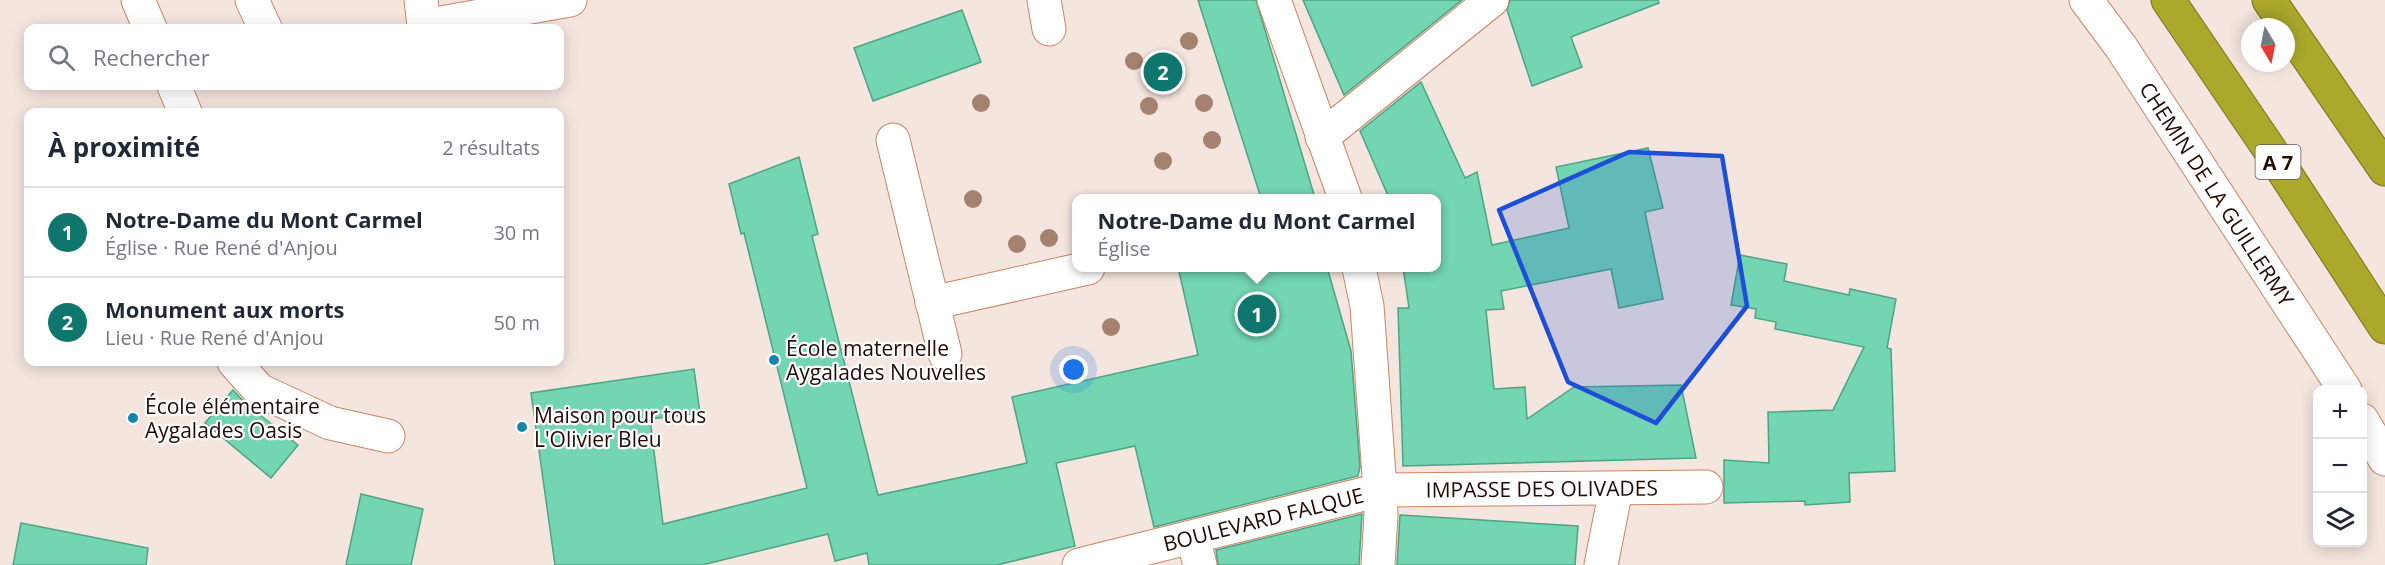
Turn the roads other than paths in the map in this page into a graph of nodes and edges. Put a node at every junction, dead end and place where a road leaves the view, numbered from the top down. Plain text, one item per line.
1 (138, 0) edge
2 (252, 0) edge
3 (570, 0) edge
4 (1274, 0) edge
5 (1492, 0) edge
6 (2086, 0) edge
7 (2168, 0) edge
8 (2269, 0) edge
9 (420, 18) edge
10 (148, 24) edge
11 (263, 24) edge
12 (176, 90) edge
13 (183, 108) edge
14 (1322, 137) junction
15 (893, 140) dead end
16 (2385, 169) edge
17 (1343, 194) edge
18 (1072, 271) edge
19 (1360, 272) edge
20 (932, 303) junction
21 (2385, 327) edge
22 (945, 354) dead end
23 (238, 366) edge
24 (2342, 385) edge
25 (2367, 428) edge
26 (388, 436) dead end
27 (2385, 459) edge
28 (1706, 487) dead end
29 (1616, 489) junction
30 (1380, 490) junction
31 (1196, 551) edge
32 (1079, 565) edge
33 (1378, 565) edge
34 (1601, 565) edge

1 - 10 street
2 - 11 street
3 - 9 street
4 - 14 street
5 - 14 street
6 - 24 street, CHEMIN DE LA GUILLERMY
7 - 21 highway, A 7
8 - 16 highway
12 - 13 street
14 - 17 street
15 - 20 street
18 - 20 street
19 - 30 street
20 - 22 street
23 - 26 street
25 - 27 street
28 - 29 street, IMPASSE DES OLIVADES
29 - 30 street, IMPASSE DES OLIVADES
29 - 34 street
30 - 31 street, BOULEVARD FALQUE
30 - 33 street
31 - 32 street, BOULEVARD FALQUE

